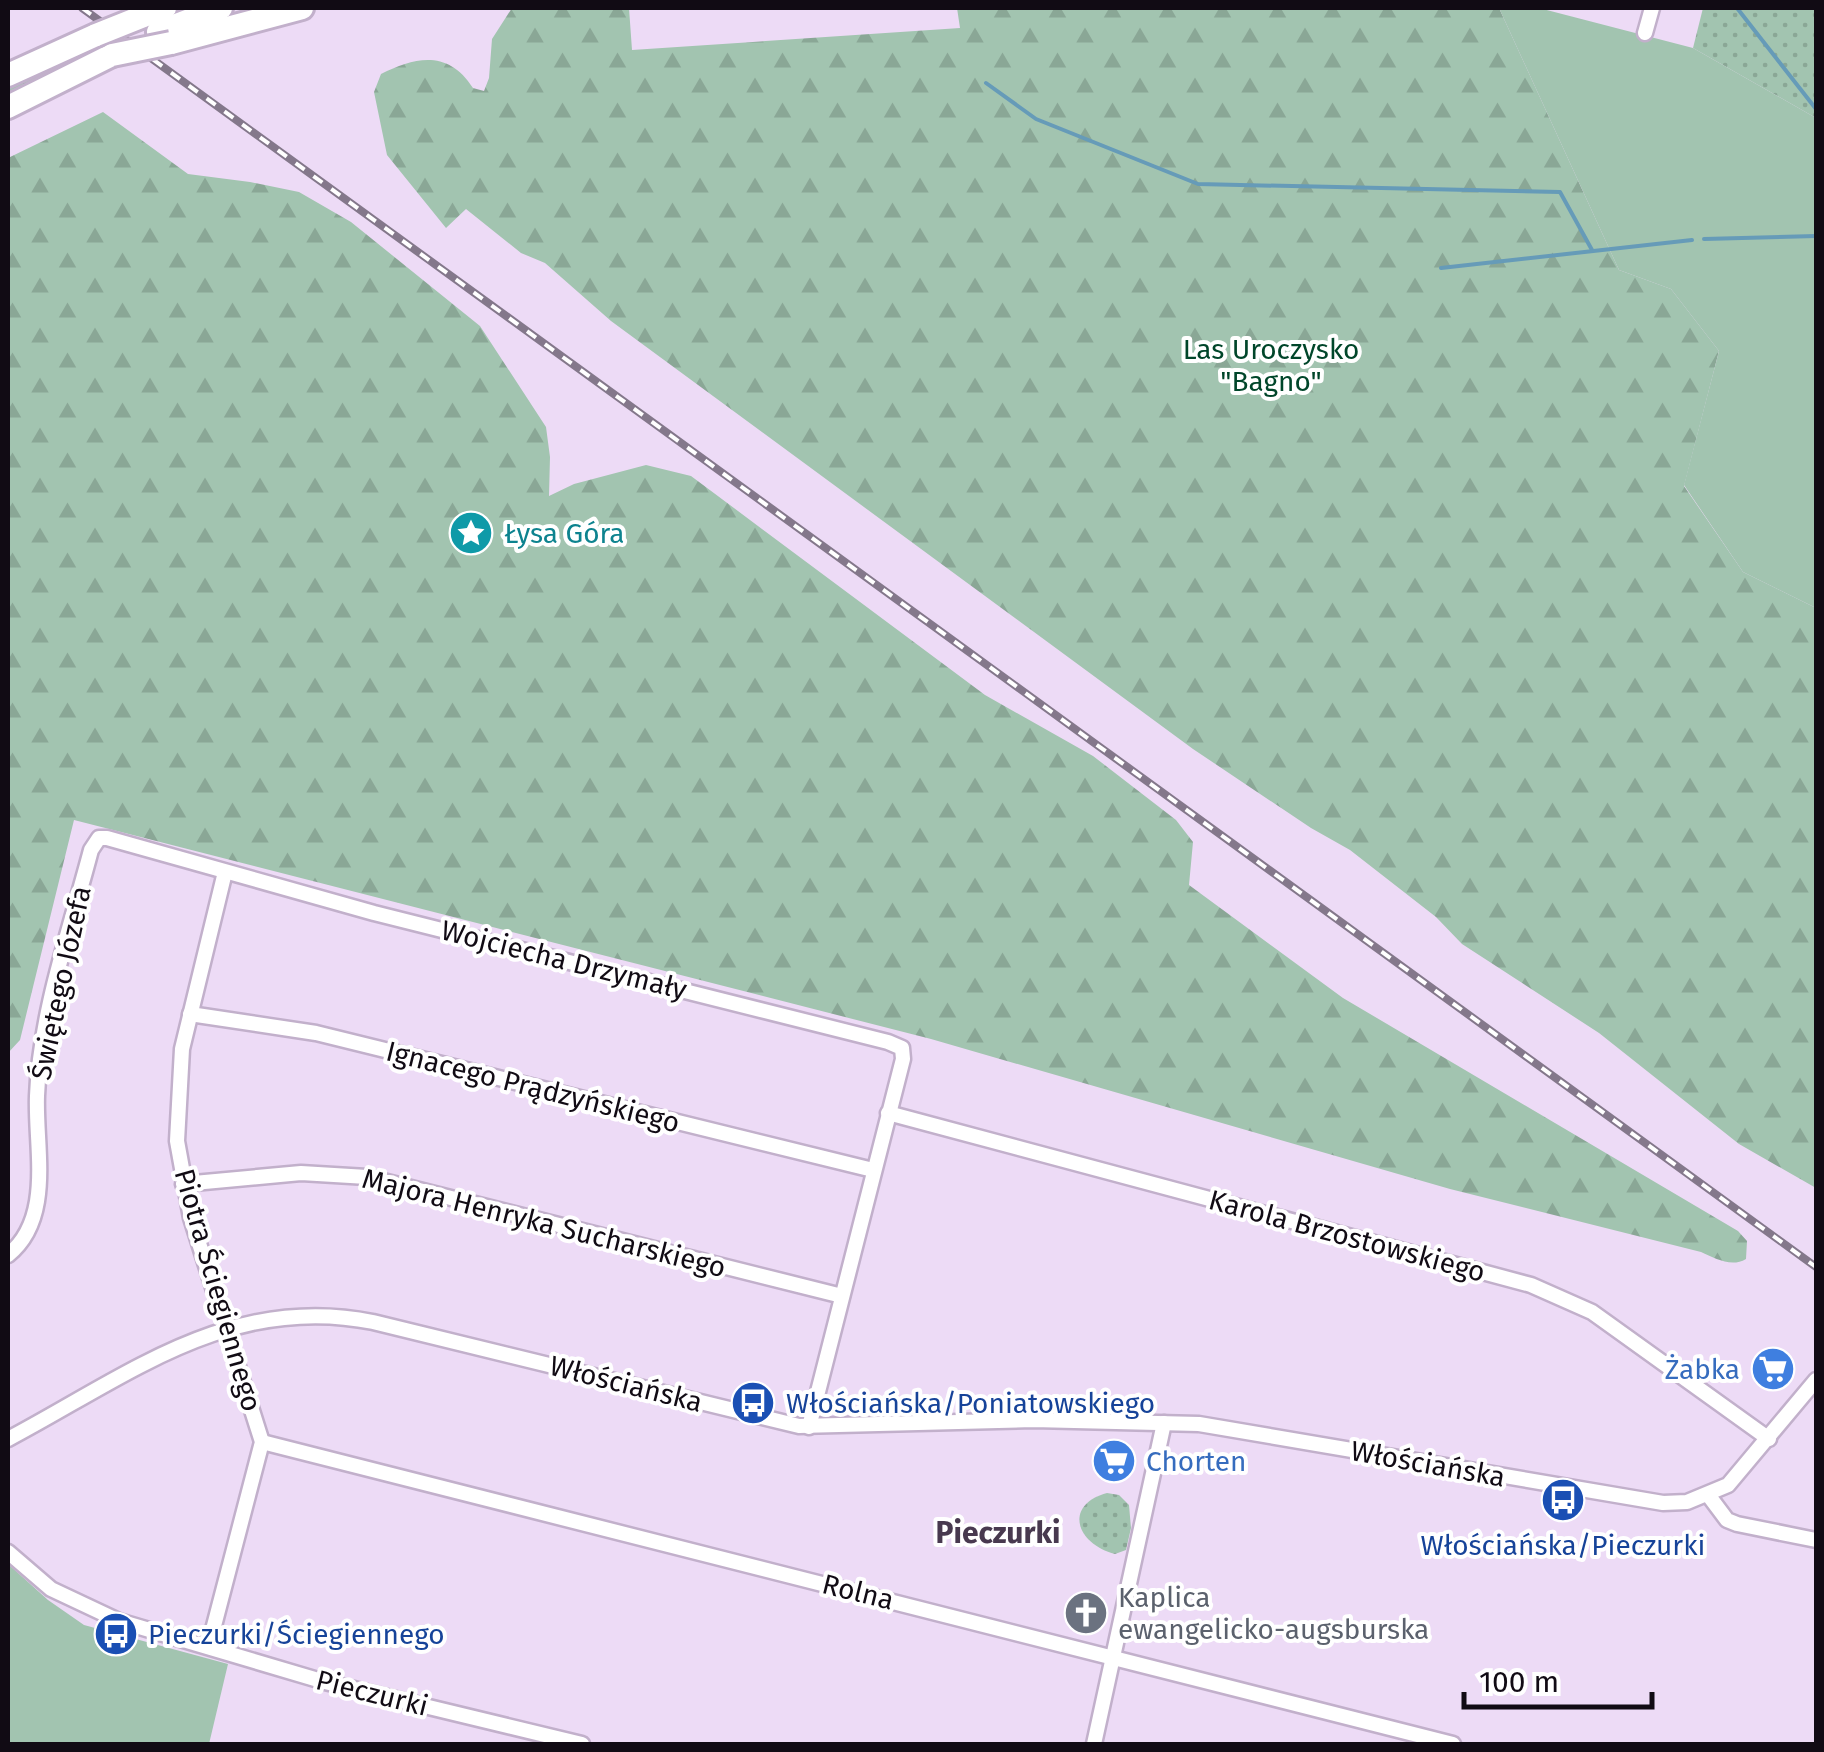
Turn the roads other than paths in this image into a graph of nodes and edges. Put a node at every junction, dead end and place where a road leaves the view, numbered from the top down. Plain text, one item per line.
1 (165, 8) edge
2 (221, 8) edge
3 (302, 8) edge
4 (1652, 8) edge
5 (147, 22) edge
6 (1645, 33) dead end
7 (8, 75) edge
8 (8, 106) edge
9 (225, 872) junction
10 (190, 1014) junction
11 (888, 1113) junction
12 (873, 1170) junction
13 (183, 1184) junction
14 (8, 1255) edge
15 (842, 1296) junction
16 (225, 1328) junction
17 (1816, 1380) edge
18 (1164, 1422) junction
19 (809, 1427) junction
20 (8, 1439) edge
21 (1768, 1439) junction
22 (262, 1442) junction
23 (1709, 1496) junction
24 (1816, 1540) edge
25 (8, 1552) edge
26 (209, 1646) junction
27 (1114, 1656) junction
28 (582, 1744) edge
29 (1094, 1744) edge
30 (1454, 1744) edge

1 - 5 highway
2 - 5 highway
3 - 5 highway
4 - 6 street
5 - 7 highway, bridge
5 - 8 highway, bridge
9 - 10 street, Piotra Ściegiennego
9 - 11 street, Wojciecha Drzymały
9 - 14 street, Świętego Józefa
10 - 12 street, Ignacego Prądzyńskiego
10 - 13 street, Piotra Ściegiennego
11 - 12 street
11 - 21 street, Karola Brzostowskiego
12 - 15 street
13 - 15 street, Majora Henryka Sucharskiego
13 - 16 street, Piotra Ściegiennego
15 - 19 street
16 - 19 street, Włościańska
16 - 20 street, Włościańska
16 - 22 street, Piotra Ściegiennego
17 - 21 street
18 - 19 street, Włościańska
18 - 23 street, Włościańska
18 - 27 street
21 - 23 street
22 - 26 street, Piotra Ściegiennego
22 - 27 street, Rolna
23 - 24 street
25 - 26 street, Pieczurki
26 - 28 street, Pieczurki
27 - 29 street
27 - 30 street, Rolna

